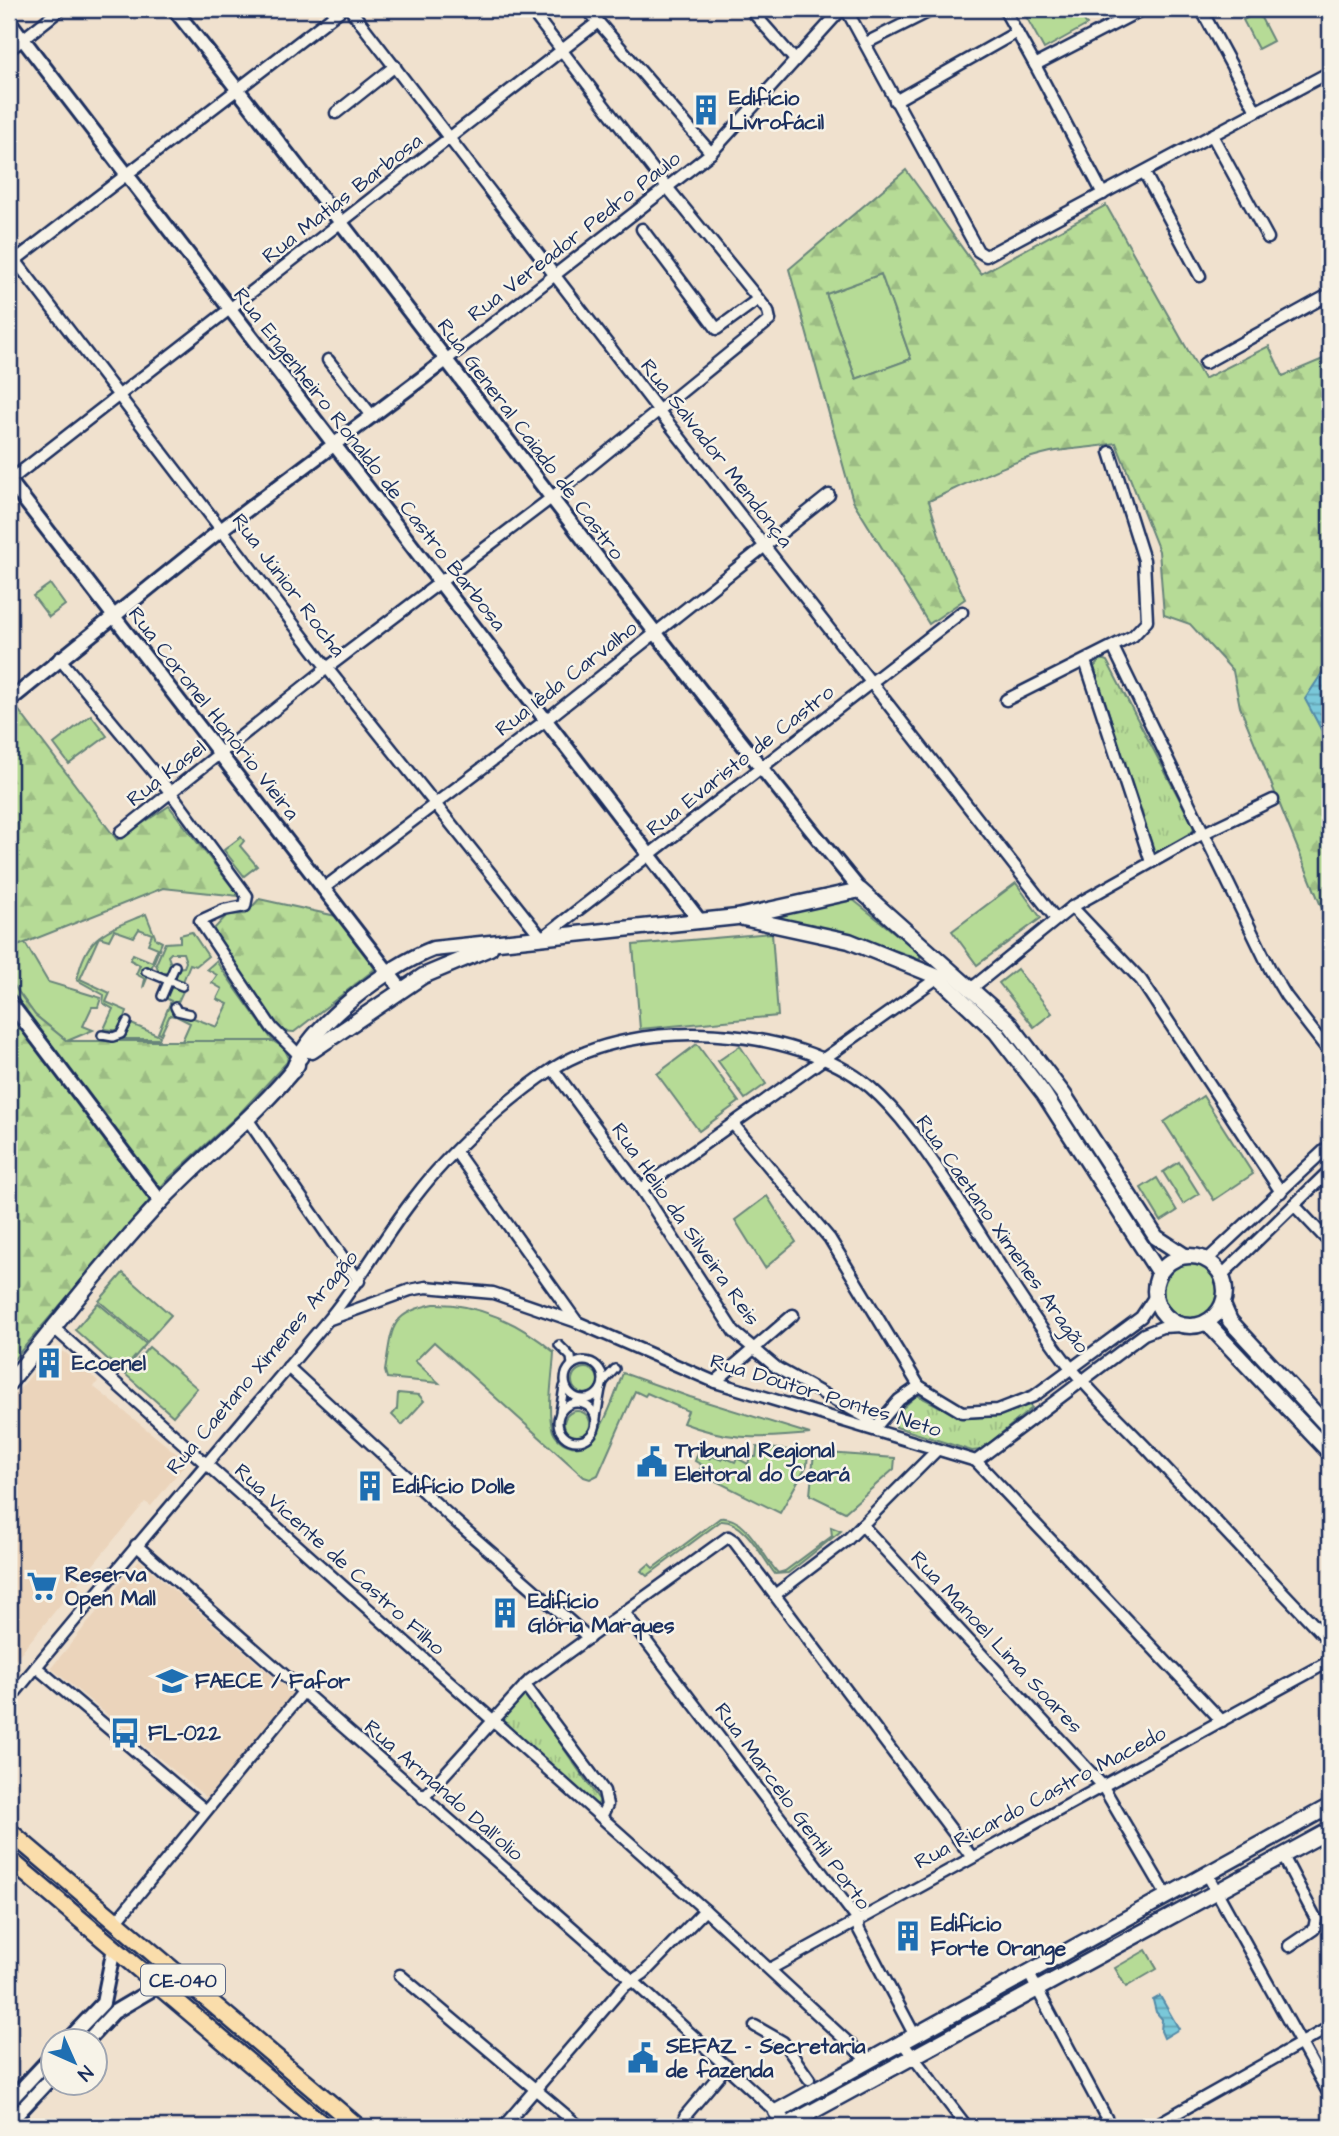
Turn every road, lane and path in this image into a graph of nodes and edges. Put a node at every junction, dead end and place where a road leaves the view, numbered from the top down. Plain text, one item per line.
1 (61, 9) edge
2 (174, 9) edge
3 (342, 9) edge
4 (351, 9) edge
5 (530, 9) edge
6 (587, 9) edge
7 (750, 9) edge
8 (844, 9) edge
9 (934, 9) edge
10 (1004, 9) edge
11 (1143, 9) edge
12 (1201, 9) edge
13 (9, 21) edge
14 (598, 22) junction
15 (1017, 32) junction
16 (22, 39) junction
17 (870, 41) dead end
18 (9, 50) edge
19 (563, 51) junction
20 (795, 60) junction
21 (1035, 65) junction
22 (395, 66) junction
23 (1330, 72) edge
24 (237, 88) junction
25 (895, 101) junction
26 (1256, 111) junction
27 (336, 113) dead end
28 (1212, 135) junction
29 (452, 139) junction
30 (710, 153) junction
31 (1144, 172) junction
32 (126, 174) junction
33 (667, 188) junction
34 (1103, 194) junction
35 (340, 223) junction
36 (642, 229) dead end
37 (1268, 239) dead end
38 (11, 259) edge
39 (557, 274) junction
40 (1200, 276) dead end
41 (1330, 294) edge
42 (757, 300) junction
43 (230, 309) junction
44 (328, 360) dead end
45 (446, 360) junction
46 (1205, 363) dead end
47 (120, 396) junction
48 (659, 411) junction
49 (373, 416) junction
50 (337, 444) junction
51 (1110, 452) dead end
52 (9, 480) edge
53 (829, 495) dead end
54 (550, 499) junction
55 (222, 529) junction
56 (763, 545) junction
57 (440, 583) junction
58 (962, 612) dead end
59 (115, 616) junction
60 (656, 631) junction
61 (1113, 647) junction
62 (59, 658) junction
63 (1085, 661) junction
64 (327, 668) junction
65 (873, 682) junction
66 (1006, 700) dead end
67 (9, 701) edge
68 (546, 720) junction
69 (222, 753) junction
70 (760, 768) junction
71 (171, 793) junction
72 (1273, 800) dead end
73 (435, 804) junction
74 (121, 832) dead end
75 (1202, 834) junction
76 (650, 855) junction
77 (1151, 862) junction
78 (324, 888) junction
79 (860, 890) junction
80 (1072, 907) junction
81 (737, 917) junction
82 (1056, 919) junction
83 (700, 921) junction
84 (542, 938) junction
85 (505, 943) junction
86 (175, 966) dead end
87 (387, 970) junction
88 (146, 971) dead end
89 (943, 973) junction
90 (169, 981) junction
91 (182, 985) dead end
92 (972, 988) junction
93 (401, 989) junction
94 (162, 996) dead end
95 (9, 1001) edge
96 (176, 1011) dead end
97 (190, 1014) dead end
98 (127, 1022) dead end
99 (102, 1035) dead end
100 (1330, 1053) edge
101 (1036, 1056) junction
102 (300, 1057) junction
103 (822, 1060) junction
104 (1022, 1066) junction
105 (553, 1069) junction
106 (248, 1120) junction
107 (733, 1124) junction
108 (1330, 1145) edge
109 (456, 1152) junction
110 (1330, 1170) edge
111 (1304, 1171) junction
112 (1119, 1180) junction
113 (1316, 1184) junction
114 (1104, 1188) junction
115 (641, 1189) junction
116 (1281, 1192) junction
117 (161, 1202) junction
118 (1294, 1205) junction
119 (1251, 1221) junction
120 (1264, 1235) junction
121 (1330, 1243) edge
122 (1185, 1256) junction
123 (1208, 1260) junction
124 (1159, 1273) junction
125 (1222, 1275) junction
126 (359, 1281) junction
127 (1155, 1296) junction
128 (1223, 1305) junction
129 (793, 1315) dead end
130 (328, 1320) junction
131 (577, 1322) junction
132 (1207, 1322) junction
133 (1181, 1326) junction
134 (54, 1328) junction
135 (559, 1345) dead end
136 (753, 1350) junction
137 (572, 1365) junction
138 (288, 1367) junction
139 (615, 1369) dead end
140 (1073, 1370) junction
141 (1084, 1381) junction
142 (564, 1382) junction
143 (715, 1382) junction
144 (9, 1383) edge
145 (602, 1385) junction
146 (919, 1386) junction
147 (1034, 1396) junction
148 (1044, 1409) junction
149 (560, 1412) junction
150 (596, 1418) junction
151 (1326, 1425) edge
152 (874, 1429) junction
153 (1310, 1431) junction
154 (937, 1450) junction
155 (1330, 1453) edge
156 (976, 1461) junction
157 (204, 1464) junction
158 (862, 1525) junction
159 (136, 1545) junction
160 (776, 1594) junction
161 (624, 1612) junction
162 (589, 1637) junction
163 (1330, 1642) edge
164 (1330, 1661) edge
165 (36, 1667) junction
166 (525, 1685) junction
167 (303, 1692) junction
168 (9, 1700) edge
169 (493, 1721) junction
170 (1222, 1721) junction
171 (1102, 1785) junction
172 (423, 1798) junction
173 (1330, 1806) edge
174 (205, 1810) junction
175 (601, 1817) junction
176 (1330, 1830) edge
177 (9, 1831) edge
178 (971, 1856) junction
179 (1283, 1856) junction
180 (9, 1859) edge
181 (1207, 1874) junction
182 (1217, 1892) junction
183 (1167, 1896) junction
184 (705, 1910) junction
185 (857, 1919) junction
186 (115, 1923) junction
187 (1289, 1947) dead end
188 (114, 1948) junction
189 (770, 1969) junction
190 (1028, 1972) junction
191 (400, 1975) dead end
192 (633, 1980) junction
193 (159, 1986) junction
194 (1039, 1992) junction
195 (103, 2003) junction
196 (114, 2012) junction
197 (755, 2026) dead end
198 (1330, 2027) edge
199 (79, 2028) edge
200 (99, 2028) edge
201 (908, 2038) junction
202 (1301, 2043) junction
203 (913, 2057) junction
204 (867, 2060) junction
205 (727, 2066) junction
206 (38, 2071) edge
207 (812, 2084) junction
208 (536, 2089) junction
209 (38, 2092) edge
210 (1330, 2096) edge
211 (9, 2102) edge
212 (776, 2112) junction
213 (685, 2116) dead end
214 (9, 2123) edge
215 (325, 2127) edge
216 (358, 2127) edge
217 (503, 2127) edge
218 (580, 2127) edge
219 (786, 2127) edge
220 (967, 2127) edge
221 (1111, 2127) edge
222 (1152, 2127) edge

1 - 16 street
2 - 24 street, Rua General Caiado de Castro
3 - 24 street
4 - 22 street, Rua Salvador Mendonça
5 - 19 street
6 - 14 street
7 - 20 street
8 - 20 street, Rua Vereador Pedro Paulo
8 - 25 street
9 - 17 street
10 - 15 street
11 - 21 street
12 - 26 street
13 - 16 street, Rua Engenheiro Ronaldo de Castro Barbosa
14 - 19 street, Rua Matias Barbosa
14 - 30 street
15 - 21 street
15 - 25 street
16 - 18 street
16 - 32 street, Rua Engenheiro Ronaldo de Castro Barbosa
19 - 29 street, Rua Matias Barbosa
19 - 33 street
20 - 30 street, Rua Vereador Pedro Paulo
21 - 34 street
22 - 27 street
22 - 29 street, Rua Salvador Mendonça
23 - 26 street
24 - 32 street
24 - 35 street, Rua General Caiado de Castro
25 - 34 street
26 - 28 street
28 - 31 street
28 - 37 street
29 - 35 street, Rua Matias Barbosa
29 - 39 street, Rua Salvador Mendonça
30 - 33 street, Rua Vereador Pedro Paulo
31 - 34 street
31 - 40 street
32 - 38 street
32 - 43 street, Rua Engenheiro Ronaldo de Castro Barbosa
33 - 39 street, Rua Vereador Pedro Paulo
33 - 42 street
35 - 43 street, Rua Matias Barbosa
35 - 45 street, Rua General Caiado de Castro
36 - 42 street
38 - 47 street, Rua Júnior Rocha
39 - 45 street, Rua Vereador Pedro Paulo
39 - 48 street, Rua Salvador Mendonça
41 - 46 street
42 - 48 street, Rua Kasel
43 - 47 street, Rua Matias Barbosa
43 - 50 street, Rua Engenheiro Ronaldo de Castro Barbosa
44 - 49 street
45 - 49 street, Rua Vereador Pedro Paulo
45 - 54 street, Rua General Caiado de Castro
47 - 52 street, Rua Matias Barbosa
47 - 55 street, Rua Júnior Rocha
48 - 54 street, Rua Kasel
48 - 56 street, Rua Salvador Mendonça
49 - 50 street, Rua Vereador Pedro Paulo
50 - 55 street, Rua Vereador Pedro Paulo
50 - 57 street, Rua Engenheiro Ronaldo de Castro Barbosa
51 - 61 street
52 - 59 street, Rua Coronel Honório Vieira
53 - 56 street, Rua Iêda Carvalho
54 - 57 street, Rua Kasel
54 - 60 street, Rua General Caiado de Castro
55 - 59 street, Rua Vereador Pedro Paulo
55 - 64 street, Rua Júnior Rocha
56 - 60 street, Rua Iêda Carvalho
56 - 65 street, Rua Salvador Mendonça
57 - 64 street, Rua Kasel
57 - 68 street, Rua Engenheiro Ronaldo de Castro Barbosa
58 - 65 street, Rua Evaristo de Castro
59 - 62 street, Rua Vereador Pedro Paulo
59 - 69 street, Rua Coronel Honório Vieira
60 - 68 street, Rua Iêda Carvalho
60 - 70 street, Rua General Caiado de Castro
61 - 63 street
61 - 75 street
62 - 67 street, Rua Vereador Pedro Paulo
62 - 71 street
63 - 66 street
63 - 77 street
64 - 69 street, Rua Kasel
64 - 73 street, Rua Júnior Rocha
65 - 70 street, Rua Evaristo de Castro
65 - 82 street, Rua Salvador Mendonça
68 - 73 street, Rua Iêda Carvalho
68 - 76 street, Rua Engenheiro Ronaldo de Castro Barbosa
69 - 71 street, Rua Kasel
69 - 78 street, Rua Coronel Honório Vieira
70 - 76 street, Rua Evaristo de Castro
70 - 79 street, Rua General Caiado de Castro
71 - 74 street, Rua Kasel
71 - 102 street
72 - 75 street
73 - 78 street, Rua Iêda Carvalho
73 - 84 street, Rua Júnior Rocha
75 - 77 street
75 - 100 street
76 - 83 street, Rua Engenheiro Ronaldo de Castro Barbosa
76 - 84 street, Rua Evaristo de Castro
77 - 80 street
78 - 87 street, Rua Coronel Honório Vieira
79 - 81 main road
79 - 89 main road
80 - 82 street
80 - 116 street
81 - 83 main road
81 - 89 main road
82 - 92 street
83 - 84 main road
84 - 85 main road
85 - 87 main road
85 - 93 main road
86 - 90 street
87 - 93 street, Rua Coronel Honório Vieira
87 - 102 main road
88 - 90 street
89 - 92 main road
89 - 103 street
89 - 104 main road
90 - 91 street
90 - 94 street
92 - 101 main road
93 - 102 main road
95 - 117 street
96 - 97 street
98 - 99 street
101 - 104 main road
101 - 112 main road
102 - 106 main road
103 - 105 street, Rua Caetano Ximenes Aragão
103 - 107 street
103 - 140 street, Rua Caetano Ximenes Aragão
104 - 114 main road
105 - 109 street, Rua Caetano Ximenes Aragão
105 - 115 street, Rua Helio da Silveira Reis
106 - 117 main road
106 - 126 street
107 - 115 street
107 - 146 street
108 - 111 street
109 - 126 street, Rua Caetano Ximenes Aragão
109 - 131 street
110 - 113 street
111 - 113 street
111 - 116 street
112 - 114 main road
112 - 122 main road
113 - 118 street
114 - 124 main road
115 - 136 street, Rua Helio da Silveira Reis
116 - 119 street
117 - 134 main road
118 - 120 street
118 - 121 street
119 - 120 street
119 - 123 street
120 - 125 street
122 - 123 main road
122 - 124 main road
123 - 125 main road
124 - 127 main road
125 - 128 main road
126 - 130 street, Rua Caetano Ximenes Aragão
127 - 133 main road
127 - 140 street
128 - 132 main road
128 - 151 main road
129 - 136 street
130 - 131 street, Rua Doutor Pontes Neto
130 - 138 street, Rua Caetano Ximenes Aragão
131 - 143 street, Rua Doutor Pontes Neto
132 - 133 main road
132 - 153 main road
133 - 141 street
134 - 144 main road
134 - 157 street, Rua Vicente de Castro Filho
135 - 137 street
136 - 143 street
136 - 152 street, Rua Helio da Silveira Reis
137 - 142 street
137 - 145 street
138 - 157 street, Rua Caetano Ximenes Aragão
138 - 162 street
139 - 145 street
140 - 141 street, Rua Caetano Ximenes Aragão
140 - 147 street
141 - 148 street
141 - 163 street, Rua Caetano Ximenes Aragão
142 - 145 street
142 - 149 street
143 - 152 street, Rua Doutor Pontes Neto
145 - 150 street
146 - 147 street
146 - 152 street
147 - 148 street
148 - 156 street
149 - 150 street
149 - 150 street
151 - 153 main road
152 - 154 street, Rua Doutor Pontes Neto
153 - 155 main road
154 - 156 street, Rua Doutor Pontes Neto
154 - 158 street
156 - 170 street
157 - 159 street, Rua Caetano Ximenes Aragão
157 - 169 street, Rua Vicente de Castro Filho
158 - 160 street
158 - 171 street, Rua Manoel Lima Soares
159 - 165 street, Rua Caetano Ximenes Aragão
159 - 167 street, Rua Armando Dall'olio
160 - 161 street
160 - 178 street
161 - 162 street
161 - 185 street, Rua Marcelo Gentil Porto
162 - 166 street
164 - 170 street, Rua Ricardo Castro Macedo
165 - 168 street, Rua Caetano Ximenes Aragão
165 - 174 street
166 - 169 street
166 - 175 street
167 - 172 street, Rua Armando Dall'olio
167 - 174 street
169 - 172 street
169 - 175 street, Rua Vicente de Castro Filho
170 - 171 street, Rua Ricardo Castro Macedo
171 - 178 street, Rua Ricardo Castro Macedo
171 - 183 street, Rua Manoel Lima Soares
172 - 192 street, Rua Armando Dall'olio
173 - 181 main road
174 - 186 street
175 - 184 street, Rua Vicente de Castro Filho
176 - 179 main road
177 - 186 highway, CE-040
178 - 185 street, Rua Ricardo Castro Macedo
179 - 182 main road
179 - 187 street
180 - 188 highway, CE-040
181 - 182 street
181 - 183 main road
182 - 194 main road
182 - 202 street
183 - 190 main road
184 - 189 street, Rua Vicente de Castro Filho
184 - 192 street
185 - 189 street, Rua Ricardo Castro Macedo
185 - 201 street, Rua Marcelo Gentil Porto
186 - 216 highway, CE-040
188 - 193 highway, CE-040
188 - 195 street
189 - 204 street, Rua Vicente de Castro Filho
190 - 194 street
190 - 201 main road
191 - 208 street
192 - 205 street, Rua Armando Dall'olio
192 - 208 street
193 - 196 street
193 - 215 highway, CE-040
194 - 203 main road
194 - 221 street
195 - 196 street
195 - 199 street
196 - 200 street
197 - 207 street
198 - 202 street
201 - 203 street, Rua Marcelo Gentil Porto
201 - 204 main road
202 - 210 street
202 - 222 street
203 - 219 main road
203 - 220 street, Rua Marcelo Gentil Porto
204 - 207 main road
205 - 212 street, Rua Armando Dall'olio
205 - 213 street
206 - 211 street
207 - 212 main road
208 - 217 street
208 - 218 street
209 - 214 street
212 - 219 main road

